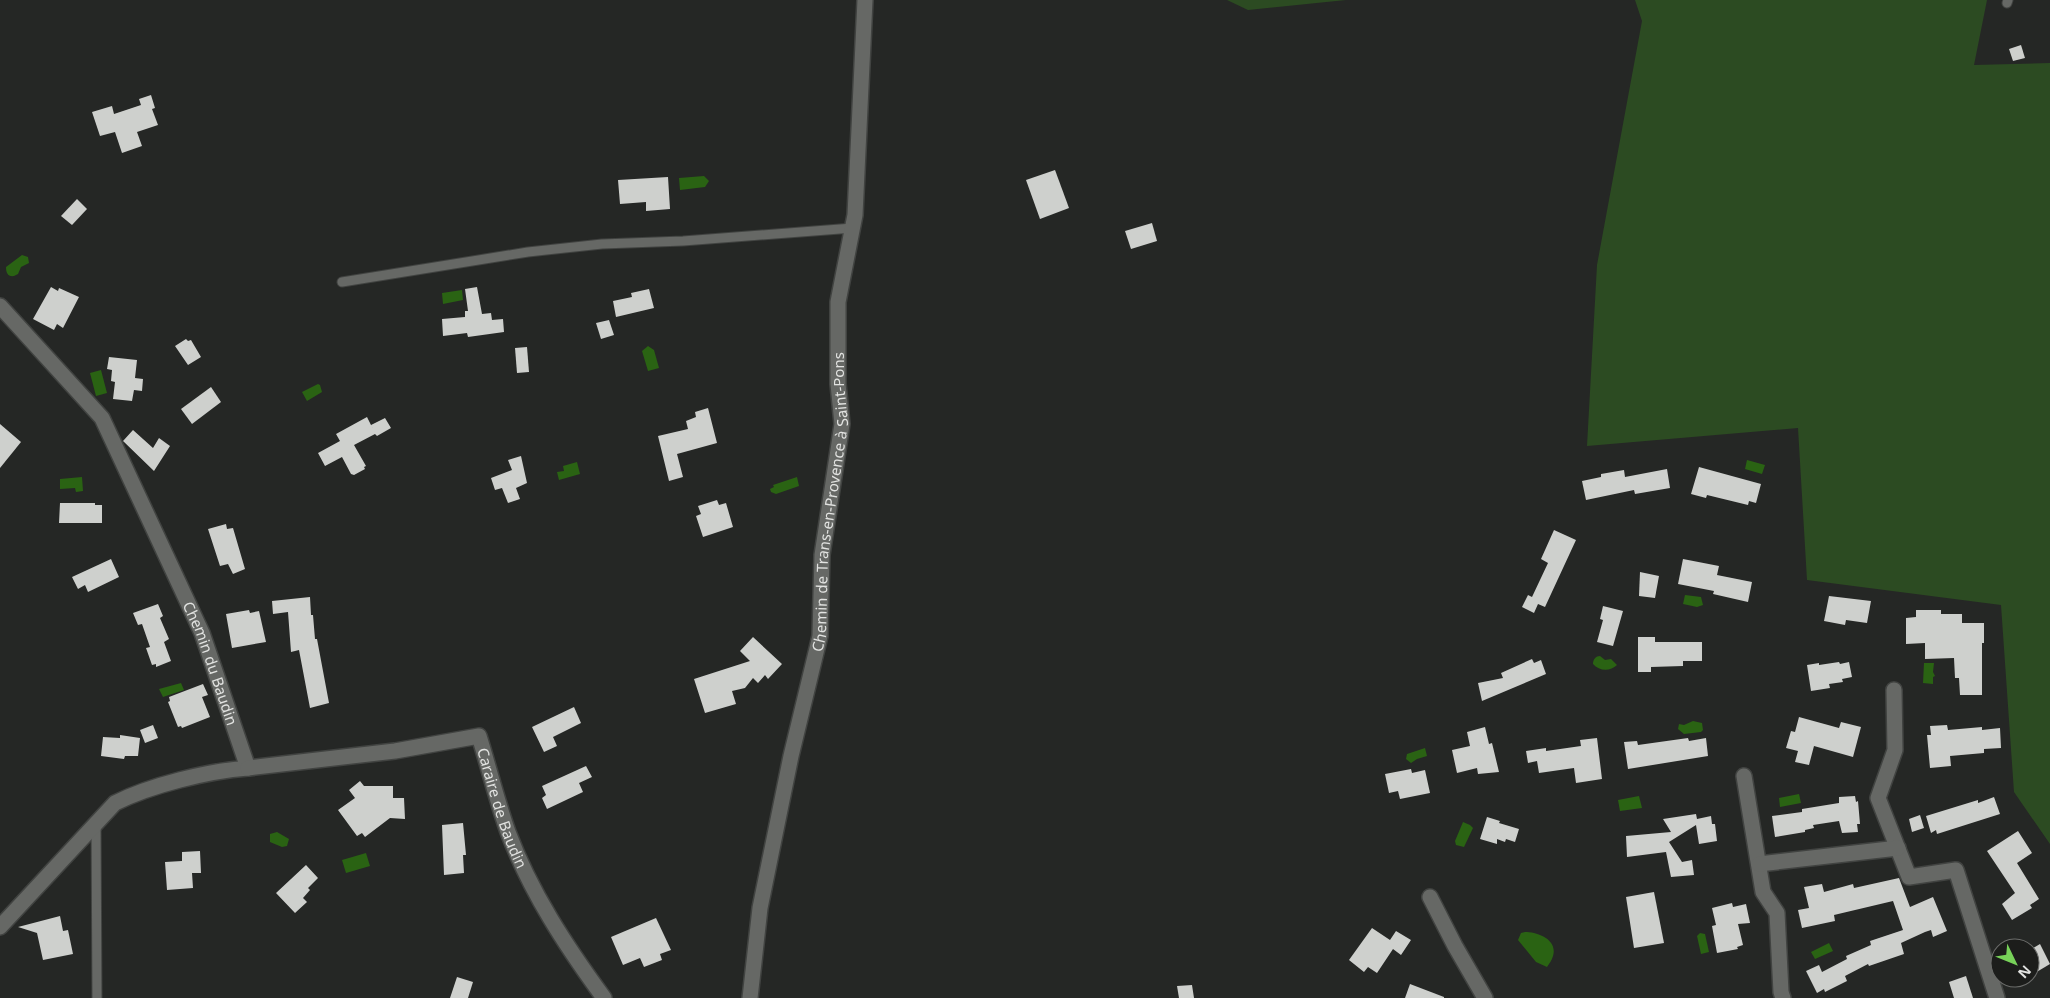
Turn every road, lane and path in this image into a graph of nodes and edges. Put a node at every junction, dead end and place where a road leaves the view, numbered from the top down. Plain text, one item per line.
1 (866, 0) edge
2 (852, 228) junction
3 (342, 282) dead end
4 (0, 306) edge
5 (1894, 690) dead end
6 (248, 768) junction
7 (1744, 776) dead end
8 (96, 823) junction
9 (1898, 848) junction
10 (1759, 864) junction
11 (1430, 897) dead end
12 (0, 927) edge
13 (97, 998) edge
14 (604, 998) edge
15 (750, 998) edge
16 (1485, 998) edge
17 (1783, 998) edge
18 (1997, 998) edge

1 - 2 street, Chemin de Trans-en-Provence à Saint-Pons
2 - 3 lane
2 - 15 street, Chemin de Trans-en-Provence à Saint-Pons
4 - 6 street, Chemin du Baudin
5 - 9 street
6 - 8 street
6 - 14 street, Caraire de Baudin
7 - 10 street
8 - 12 street
8 - 13 lane
9 - 10 street
9 - 18 street
10 - 17 street
11 - 16 street

